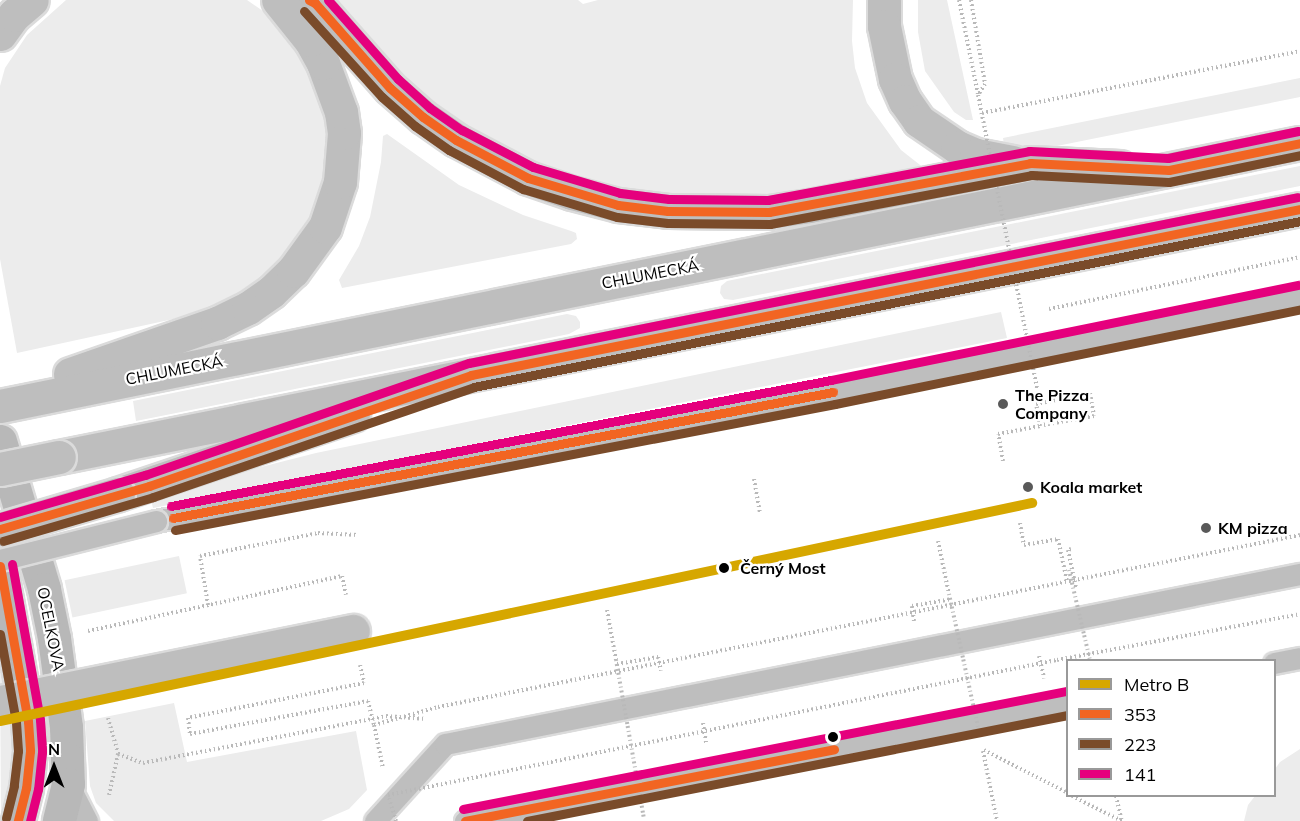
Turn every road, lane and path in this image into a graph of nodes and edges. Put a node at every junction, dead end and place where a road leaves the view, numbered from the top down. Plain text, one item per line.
1 (32, 0) edge
2 (278, 0) edge
3 (309, 0) edge
4 (884, 0) edge
5 (958, 0) edge
6 (972, 0) edge
7 (0, 34) edge
8 (1300, 51) edge
9 (978, 95) junction
10 (982, 113) junction
11 (1300, 143) edge
12 (1030, 163) junction
13 (1169, 170) junction
14 (1300, 208) edge
15 (1300, 256) edge
16 (1300, 297) edge
17 (1049, 309) dead end
18 (126, 367) junction
19 (471, 375) junction
20 (1037, 388) dead end
21 (0, 398) edge
22 (0, 406) edge
23 (1049, 411) dead end
24 (1038, 414) junction
25 (1043, 425) dead end
26 (0, 441) edge
27 (1002, 461) dead end
28 (0, 469) edge
29 (754, 479) dead end
30 (760, 512) dead end
31 (1020, 523) dead end
32 (0, 529) edge
33 (1300, 534) edge
34 (358, 535) dead end
35 (938, 541) dead end
36 (1066, 550) junction
37 (0, 560) edge
38 (0, 566) edge
39 (1067, 570) junction
40 (1300, 574) edge
41 (342, 576) dead end
42 (1067, 581) junction
43 (1077, 591) dead end
44 (950, 599) junction
45 (208, 605) junction
46 (607, 610) dead end
47 (1300, 614) edge
48 (915, 624) dead end
49 (353, 631) joint
50 (68, 635) junction
51 (1300, 658) edge
52 (1066, 659) edge
53 (1067, 659) edge
54 (1090, 659) edge
55 (616, 662) junction
56 (1276, 663) edge
57 (618, 673) junction
58 (662, 674) dead end
59 (968, 678) junction
60 (0, 702) edge
61 (1066, 703) edge
62 (702, 719) dead end
63 (429, 720) dead end
64 (374, 725) junction
65 (632, 747) junction
66 (706, 749) dead end
67 (983, 750) junction
68 (384, 775) dead end
69 (68, 784) junction
70 (386, 785) dead end
71 (1066, 792) edge
72 (388, 795) junction
73 (1076, 797) edge
74 (1116, 797) edge
75 (106, 805) dead end
76 (644, 819) dead end
77 (18, 821) edge
78 (59, 821) edge
79 (87, 821) edge
80 (375, 821) edge
81 (396, 821) edge
82 (465, 821) edge
83 (997, 821) edge
84 (1122, 821) edge

1 - 7 main road
2 - 18 main road
3 - 12 main road
4 - 12 main road
5 - 9 path
6 - 9 path
8 - 10 path
9 - 10 path, bridge
10 - 20 path, bridge
11 - 13 main road, CHLUMECKÁ
12 - 13 main road
13 - 18 main road, CHLUMECKÁ
14 - 19 main road
15 - 17 path
16 - 37 lane, bridge
18 - 21 main road
18 - 22 main road, CHLUMECKÁ
19 - 28 main road, bridge
19 - 32 main road, bridge
23 - 24 path
24 - 25 path
24 - 27 path
26 - 50 street, OCELKOVA
29 - 30 path
31 - 36 path
33 - 42 path, bridge
34 - 45 path
35 - 44 path
36 - 39 path
36 - 43 path
38 - 77 street
39 - 42 path, bridge
39 - 54 path, bridge
40 - 80 lane
41 - 45 path
42 - 44 path, bridge
44 - 48 path
44 - 57 path, bridge
44 - 59 path, bridge
45 - 50 path
46 - 55 path
47 - 53 path, bridge
49 - 60 main road, bridge
49 - 64 path, bridge
50 - 69 street, OCELKOVA
51 - 56 lane
52 - 59 path, bridge
55 - 57 path, bridge
55 - 58 path
57 - 64 path, bridge
57 - 65 path, bridge
59 - 65 path, bridge
59 - 67 path, bridge
61 - 82 lane
62 - 66 path
63 - 75 path
64 - 68 path
65 - 72 path, bridge
65 - 76 path, bridge
67 - 71 path
67 - 83 path
69 - 78 street, OCELKOVA
69 - 79 lane
70 - 72 path
72 - 81 path, bridge
73 - 84 path
74 - 84 path

